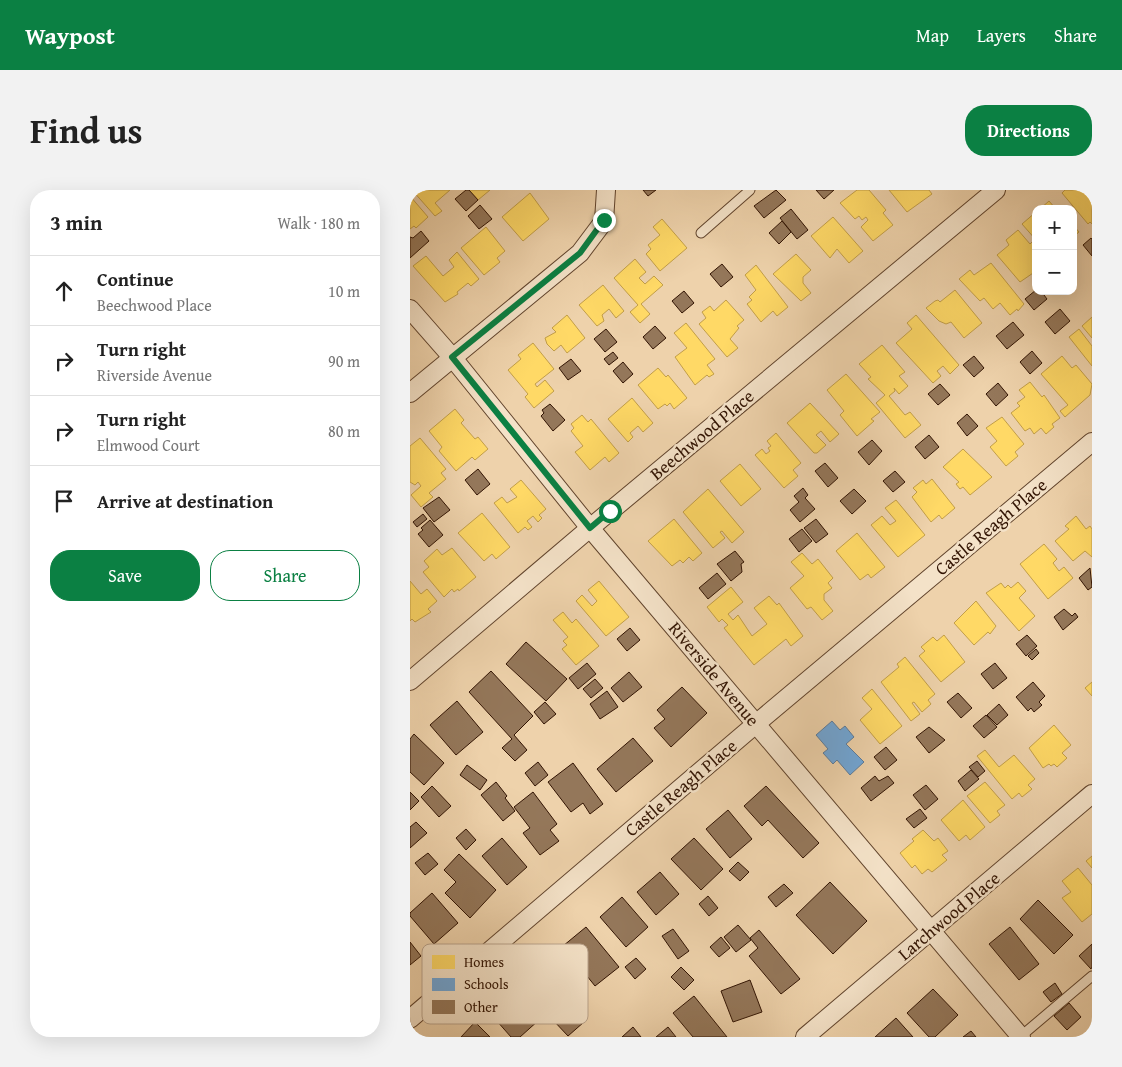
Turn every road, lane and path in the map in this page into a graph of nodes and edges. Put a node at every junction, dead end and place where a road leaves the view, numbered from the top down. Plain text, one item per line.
1 (606, 190) edge
2 (750, 190) edge
3 (996, 190) edge
4 (701, 233) dead end
5 (410, 308) edge
6 (452, 357) junction
7 (410, 393) edge
8 (1092, 442) edge
9 (590, 528) junction
10 (410, 681) edge
11 (757, 723) junction
12 (1092, 794) edge
13 (932, 931) junction
14 (498, 944) edge
15 (1092, 976) edge
16 (422, 1009) edge
17 (410, 1019) edge
18 (806, 1037) edge
19 (1021, 1037) edge

1 - 6 street
2 - 4 lane
3 - 9 street, Beechwood Place
5 - 6 street, Riverside Avenue
6 - 7 street
6 - 9 street, Riverside Avenue
8 - 11 street, Castle Reagh Place
9 - 10 street, Beechwood Place
9 - 11 street, Riverside Avenue
11 - 13 street, Riverside Avenue
11 - 14 street, Castle Reagh Place
12 - 13 street, Larchwood Place
13 - 18 street, Larchwood Place
13 - 19 street, Riverside Avenue
15 - 19 lane
16 - 17 street, Castle Reagh Place

